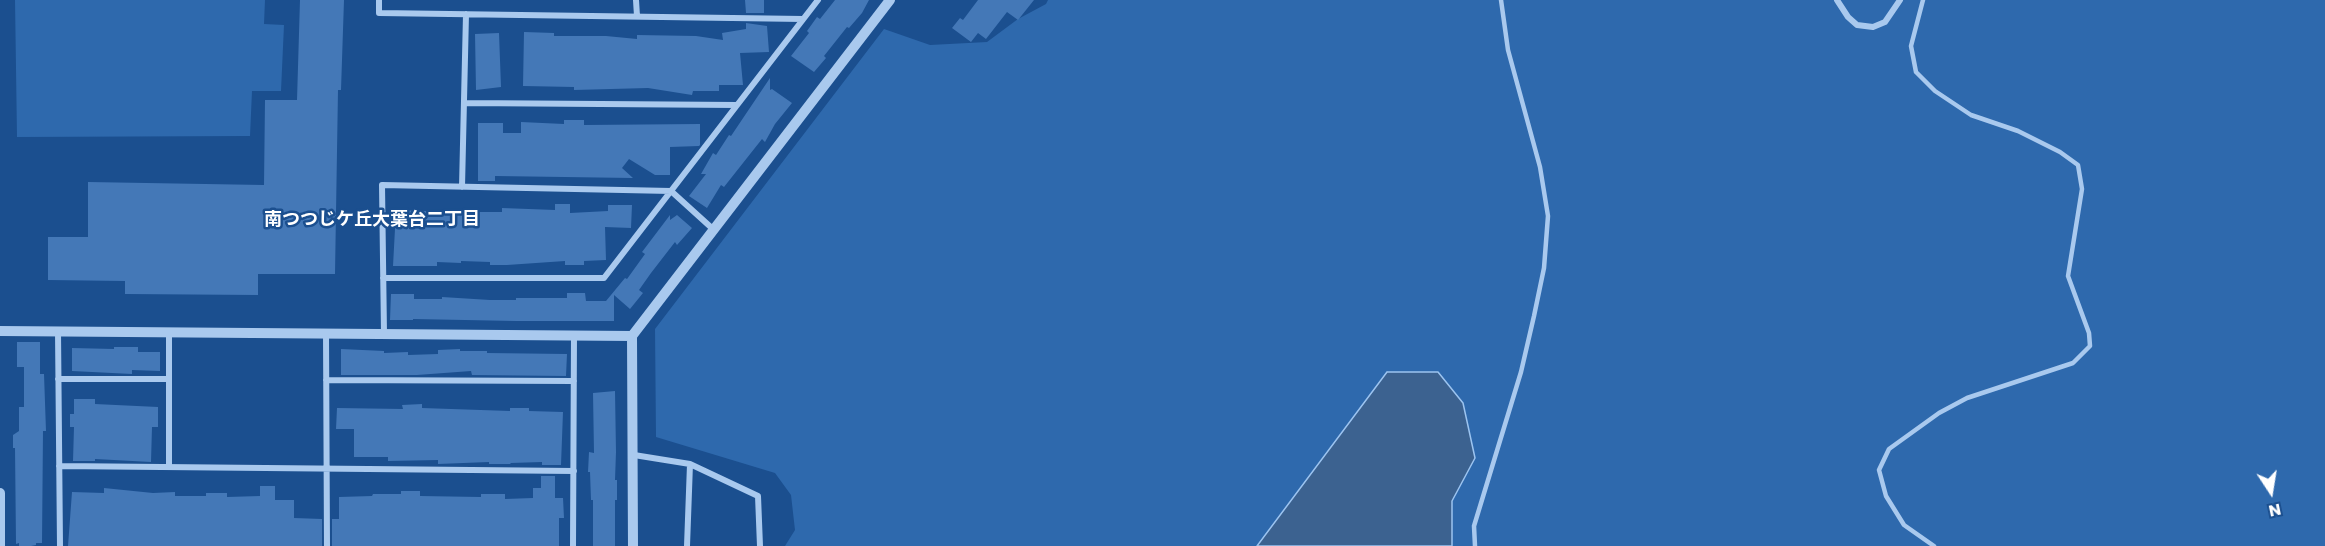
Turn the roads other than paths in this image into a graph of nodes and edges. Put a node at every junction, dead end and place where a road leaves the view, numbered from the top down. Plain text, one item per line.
1 (379, 0) edge
2 (636, 0) edge
3 (818, 0) edge
4 (890, 0) edge
5 (1501, 0) edge
6 (1837, 0) edge
7 (1900, 0) edge
8 (1923, 0) edge
9 (466, 14) junction
10 (637, 16) junction
11 (803, 19) junction
12 (464, 103) junction
13 (737, 105) junction
14 (462, 187) junction
15 (671, 191) junction
16 (715, 230) junction
17 (383, 278) junction
18 (0, 331) edge
19 (58, 331) junction
20 (169, 332) junction
21 (326, 333) junction
22 (384, 334) junction
23 (574, 335) junction
24 (632, 336) junction
25 (58, 379) junction
26 (169, 379) junction
27 (326, 380) junction
28 (574, 381) junction
29 (634, 455) junction
30 (690, 464) junction
31 (59, 466) junction
32 (169, 467) junction
33 (327, 468) junction
34 (574, 471) junction
35 (0, 493) edge
36 (0, 546) edge
37 (60, 546) edge
38 (327, 546) edge
39 (573, 546) edge
40 (633, 546) edge
41 (687, 546) edge
42 (760, 546) edge
43 (1475, 546) edge
44 (1934, 546) edge

1 - 9 street
2 - 10 street
3 - 11 street
4 - 16 street
5 - 43 lane
6 - 7 street
8 - 44 lane
9 - 10 street
9 - 12 street
10 - 11 street
11 - 13 street
12 - 13 street
12 - 14 street
13 - 15 street
14 - 15 street
14 - 17 street
15 - 16 street
15 - 17 street
16 - 24 street
17 - 22 street
18 - 19 street
19 - 20 street
19 - 25 street
20 - 21 street
20 - 26 street
21 - 22 street
21 - 27 street
22 - 23 street
23 - 24 street
23 - 28 street
24 - 29 street
25 - 26 street
25 - 31 street
26 - 32 street
27 - 28 street
27 - 33 street
28 - 34 street
29 - 30 street
29 - 40 street
30 - 41 street
30 - 42 street
31 - 32 street
31 - 37 street
32 - 33 street
33 - 34 street
33 - 38 street
34 - 39 street
35 - 36 street

